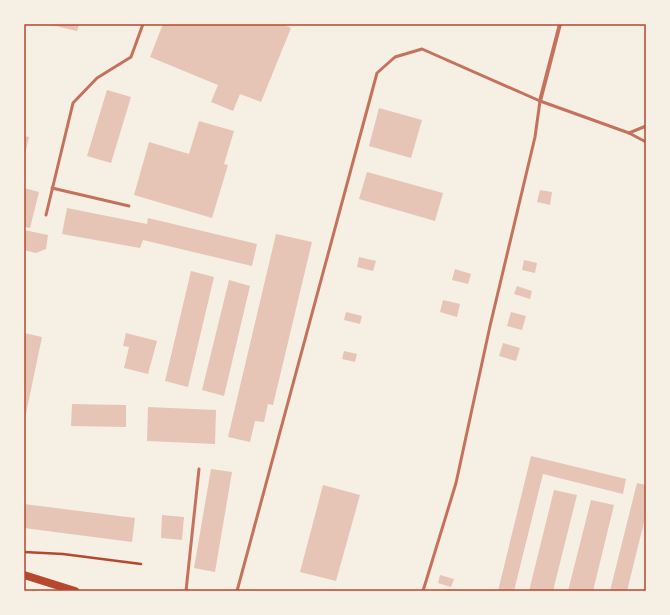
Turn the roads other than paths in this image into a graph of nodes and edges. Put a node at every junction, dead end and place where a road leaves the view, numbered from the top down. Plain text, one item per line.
1 (143, 24) edge
2 (560, 24) edge
3 (540, 101) junction
4 (646, 126) edge
5 (629, 133) junction
6 (646, 142) edge
7 (52, 188) junction
8 (129, 206) dead end
9 (46, 215) dead end
10 (199, 469) dead end
11 (24, 575) edge
12 (75, 591) edge
13 (186, 591) edge
14 (237, 591) edge
15 (423, 591) edge

1 - 7 lane
2 - 3 street
3 - 5 lane
3 - 14 lane
3 - 15 lane
4 - 5 lane
5 - 6 lane
7 - 8 lane
7 - 9 lane
10 - 13 lane
11 - 12 main road

